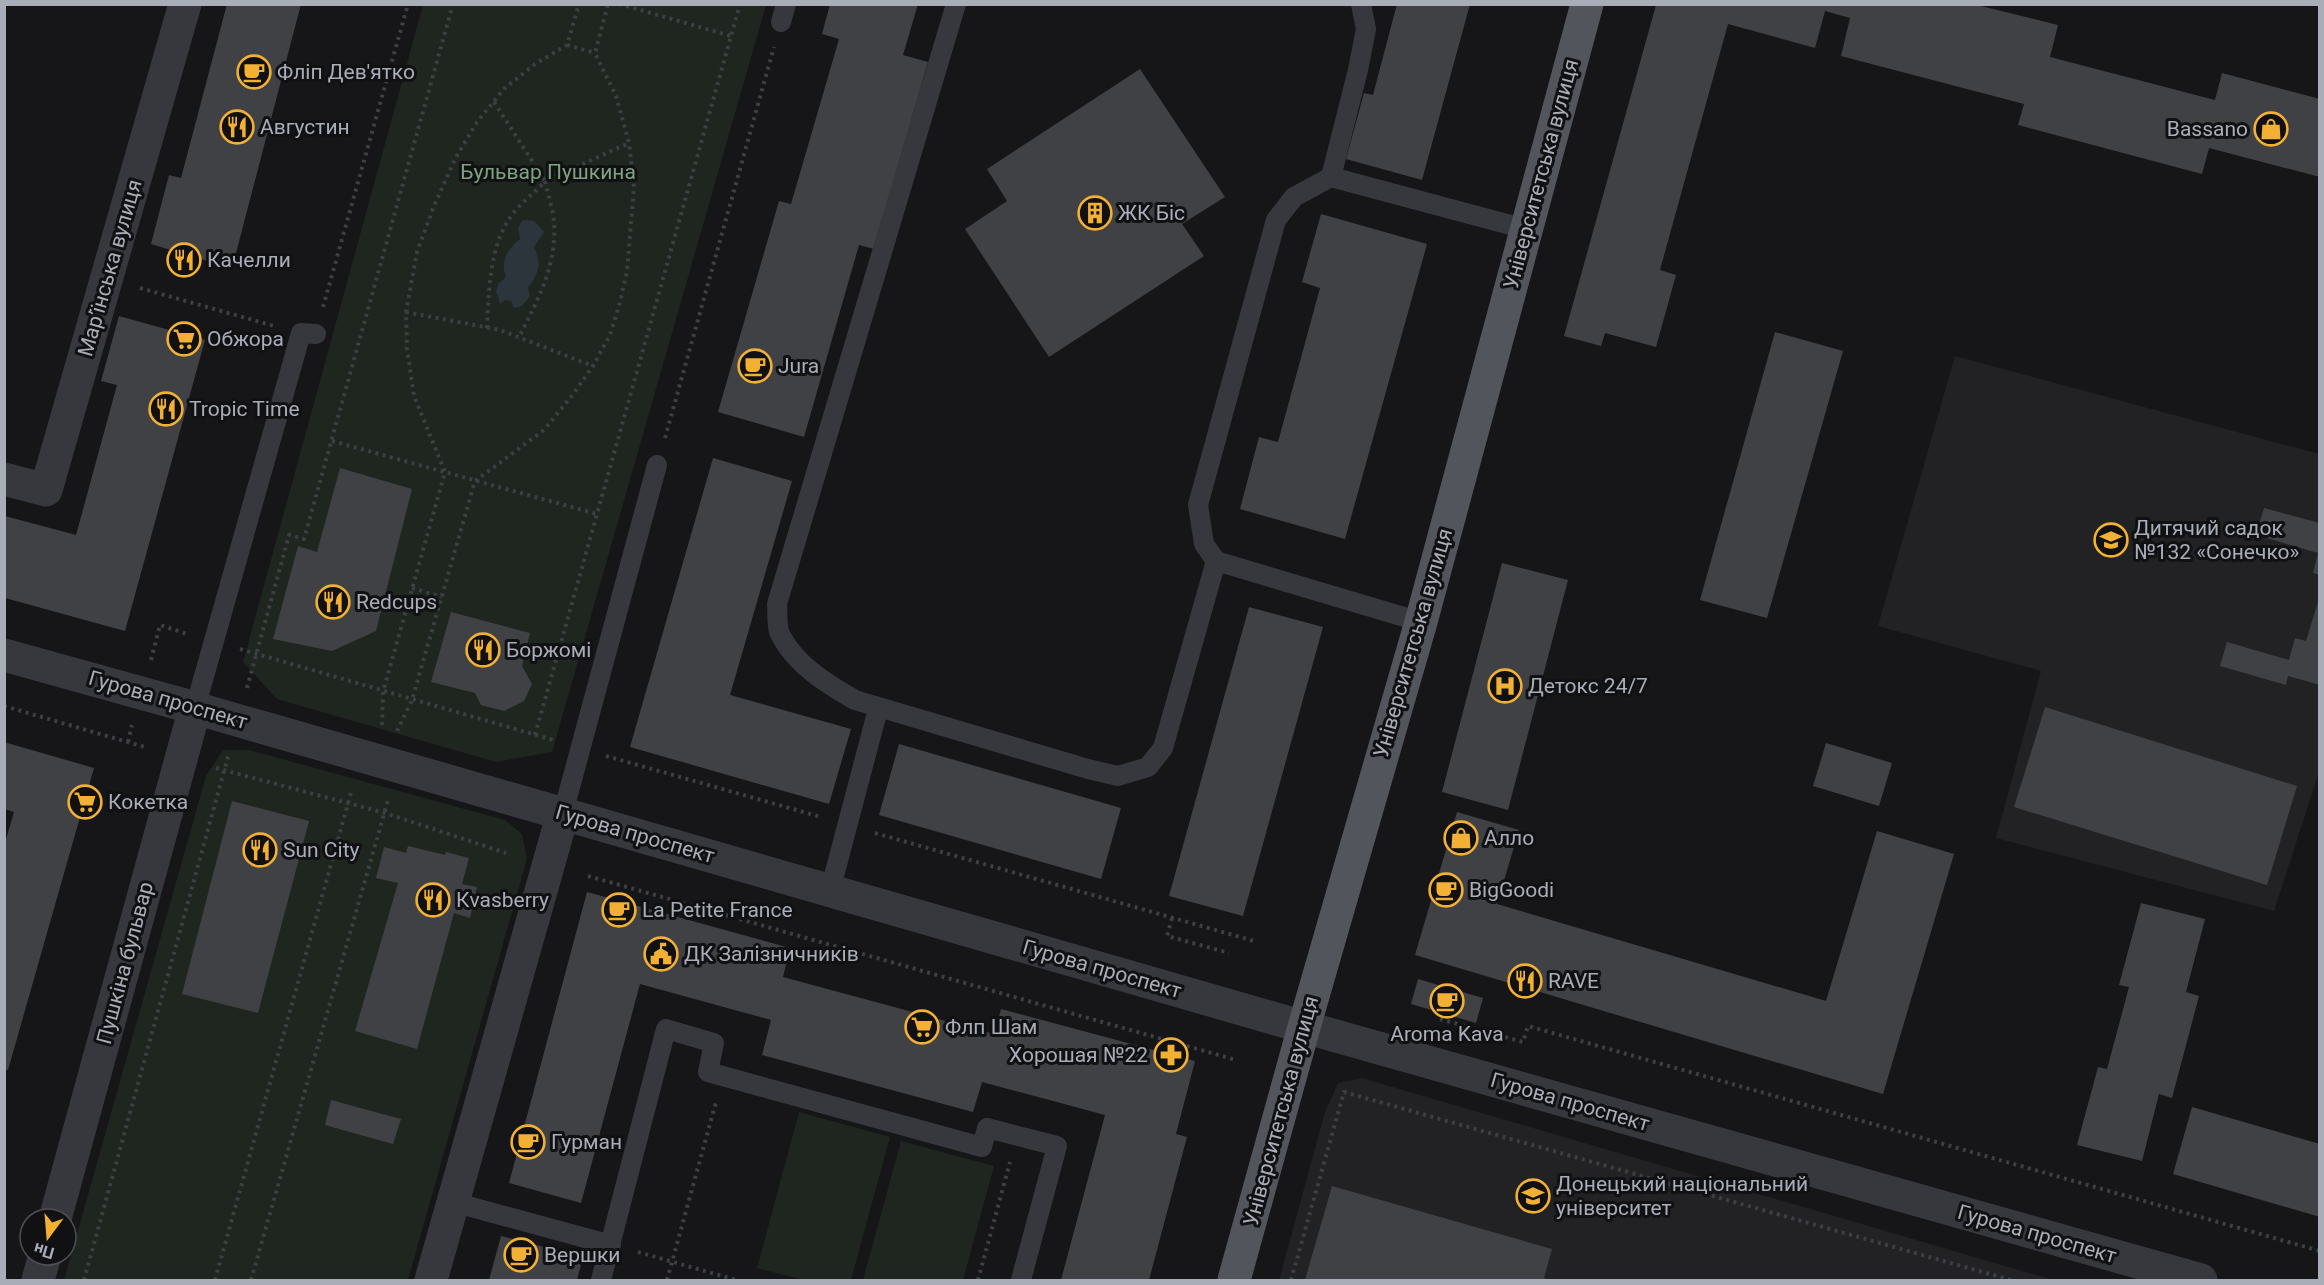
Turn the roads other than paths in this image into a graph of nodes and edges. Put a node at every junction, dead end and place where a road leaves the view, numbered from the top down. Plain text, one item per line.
1 (185, 4) edge
2 (956, 4) edge
3 (1361, 4) edge
4 (1587, 4) edge
5 (1331, 177) junction
6 (1526, 230) junction
7 (309, 334) road end
8 (657, 465) road end
9 (4, 479) edge
10 (1216, 561) junction
11 (1421, 622) junction
12 (4, 655) edge
13 (195, 708) junction
14 (878, 709) junction
15 (563, 813) junction
16 (830, 891) junction
17 (1304, 1027) junction
18 (453, 1202) junction
19 (58, 1207) edge
20 (611, 1245) junction
21 (431, 1281) edge
22 (601, 1281) edge
23 (1021, 1281) edge
24 (1234, 1281) edge
25 (2201, 1281) edge

1 - 9 street, Мар’їнська вулиця
2 - 14 lane
3 - 5 lane
4 - 6 main road, Університетська вулиця
5 - 6 lane
5 - 10 lane
6 - 11 main road, Університетська вулиця
7 - 13 lane
8 - 15 lane
10 - 11 lane
10 - 14 lane
11 - 17 main road, Університетська вулиця
12 - 13 street, Гурова проспект
13 - 15 street, Гурова проспект
13 - 19 street, Пушкіна бульвар
14 - 16 lane
15 - 16 street, Гурова проспект
15 - 18 street
16 - 17 street, Гурова проспект
17 - 24 main road, Університетська вулиця
17 - 25 street, Гурова проспект
18 - 20 lane
18 - 21 street
20 - 22 lane
20 - 23 lane

